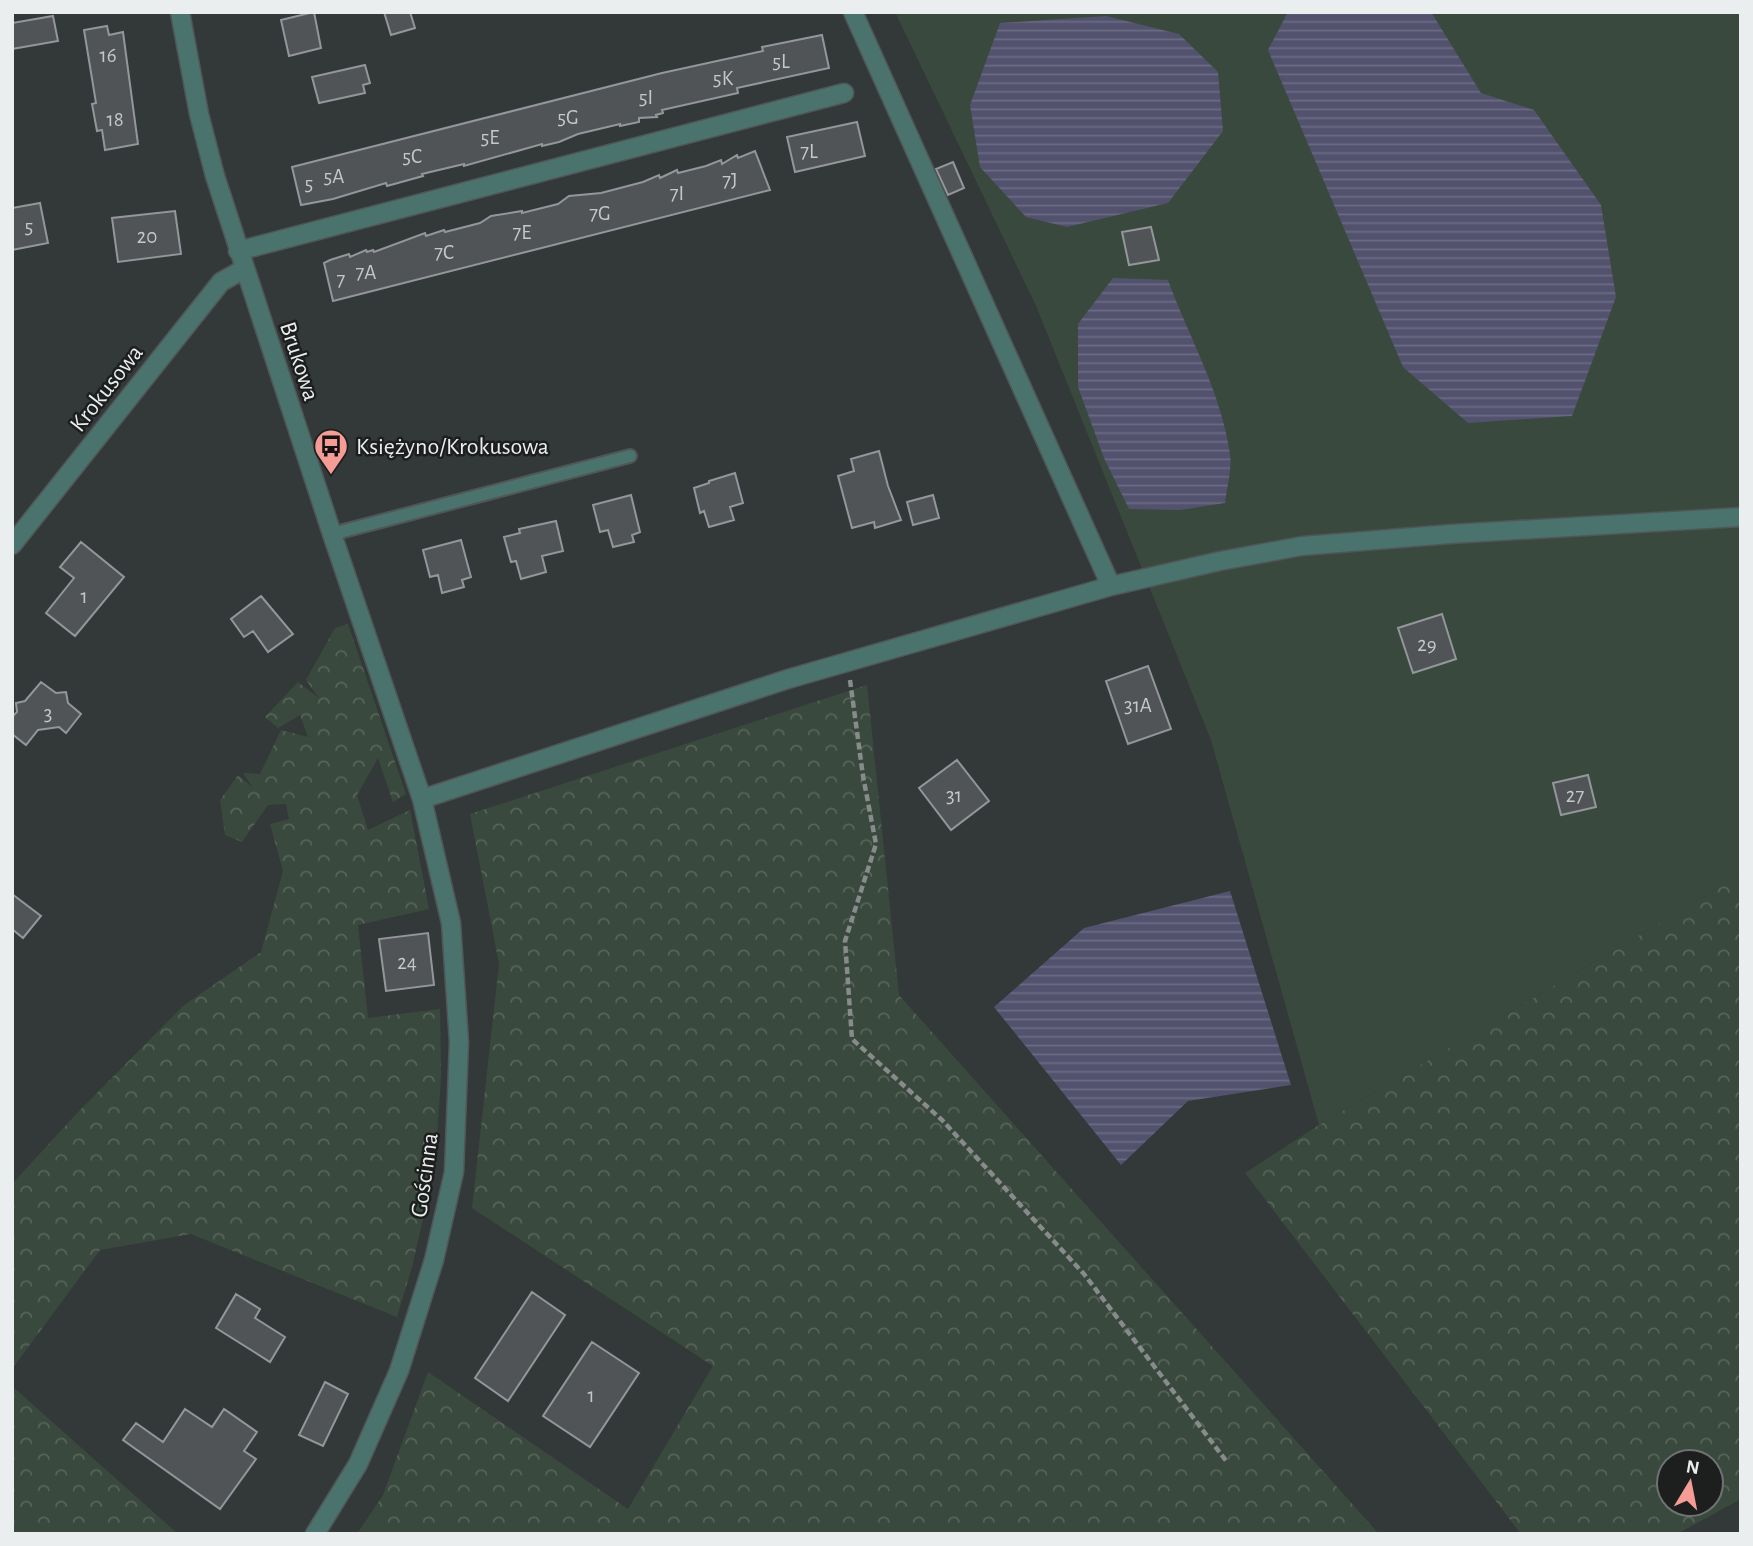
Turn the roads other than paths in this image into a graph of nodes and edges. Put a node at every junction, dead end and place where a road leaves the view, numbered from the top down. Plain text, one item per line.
1 (180, 12) edge
2 (853, 12) edge
3 (844, 93) dead end
4 (238, 251) junction
5 (244, 269) junction
6 (630, 456) dead end
7 (1741, 517) edge
8 (332, 534) junction
9 (15, 535) edge
10 (1111, 586) junction
11 (422, 799) junction
12 (315, 1534) edge

1 - 4 street, Brukowa
2 - 10 street
3 - 4 street
4 - 5 street, Brukowa
5 - 8 street, Brukowa
5 - 9 street, Krokusowa
6 - 8 lane
7 - 10 street
8 - 11 street, Brukowa
10 - 11 street
11 - 12 street, Gościnna

